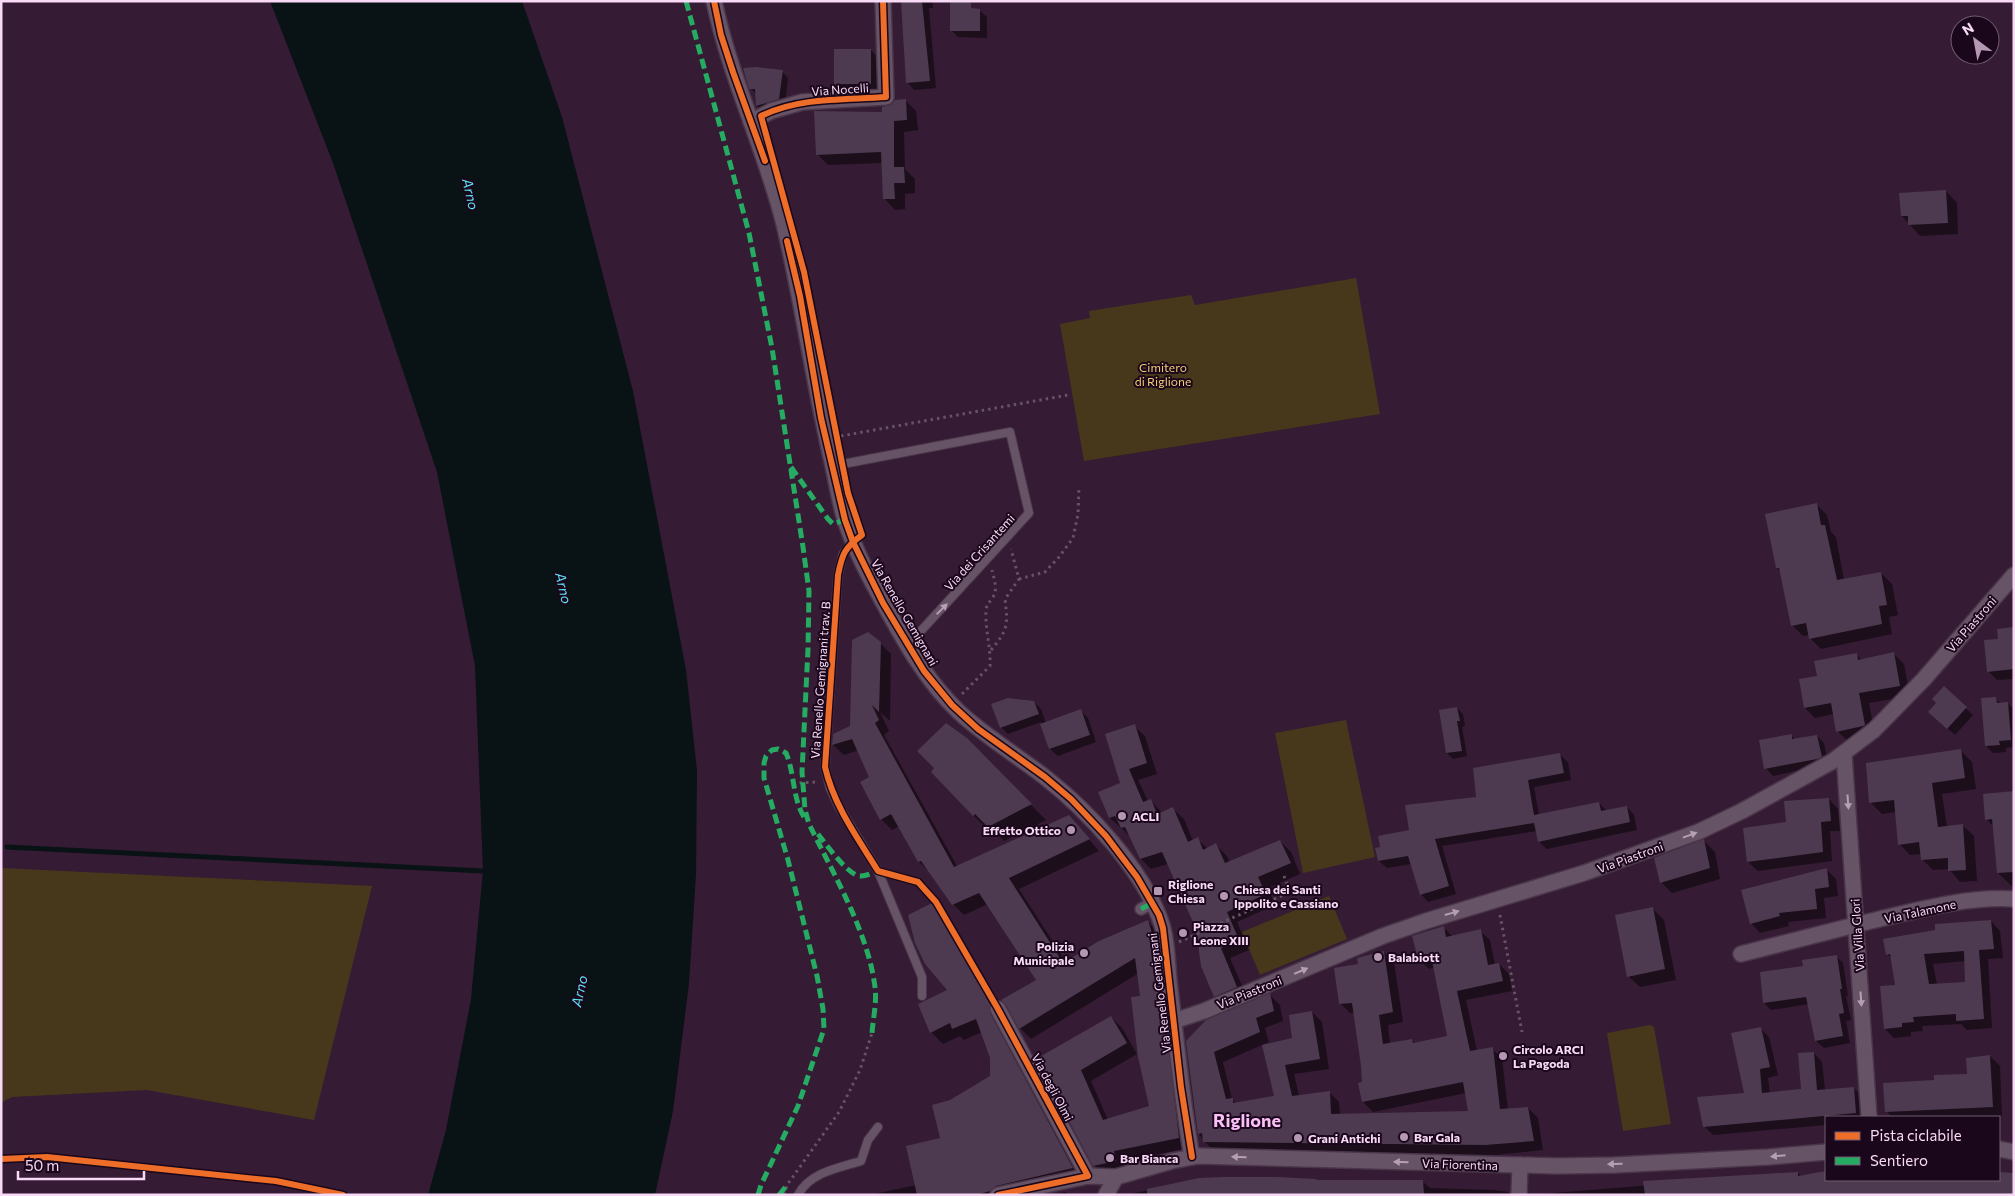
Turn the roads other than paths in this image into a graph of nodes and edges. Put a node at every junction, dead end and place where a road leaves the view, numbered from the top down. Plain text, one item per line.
1 (714, 1) edge
2 (883, 1) edge
3 (751, 122) junction
4 (833, 468) junction
5 (853, 542) junction
6 (2014, 574) edge
7 (908, 645) junction
8 (1844, 754) junction
9 (2014, 899) edge
10 (1857, 925) junction
11 (1741, 954) dead end
12 (922, 996) dead end
13 (998, 1008) dead end
14 (1174, 1021) junction
15 (1868, 1116) edge
16 (878, 1127) dead end
17 (2000, 1149) edge
18 (1825, 1152) edge
19 (2014, 1152) edge
20 (1192, 1157) junction
21 (1520, 1166) junction
22 (1088, 1176) junction
23 (1116, 1177) junction
24 (798, 1195) edge
25 (998, 1195) edge
26 (1106, 1195) edge
27 (1519, 1195) edge

1 - 3 street, Via Renello Gemignani
2 - 3 street, Via Nocelli
3 - 4 street, Via Renello Gemignani
4 - 5 street, Via Renello Gemignani
7 -> 4 lane, Via dei Crisantemi
5 - 7 street, Via Renello Gemignani
5 - 12 lane, Via Renello Gemignani trav. B
6 - 8 street, Via Piastroni
7 - 14 street, Via Renello Gemignani
8 -> 10 street, Via Villa Glori
14 -> 8 street, Via Piastroni
9 - 10 street, Via Talamone
10 - 11 street, Via Talamone
10 -> 15 street, Via Villa Glori
13 - 22 street, Via degli Olmi
14 - 20 street, Via Renello Gemignani
16 - 24 lane
17 - 19 street
18 -> 21 street, Via Fiorentina
21 -> 20 street, Via Fiorentina
20 - 23 street, Via Fiorentina
21 - 27 street
22 - 23 street, Via Fiorentina
22 - 25 street, Via Fiorentina
23 - 26 street

